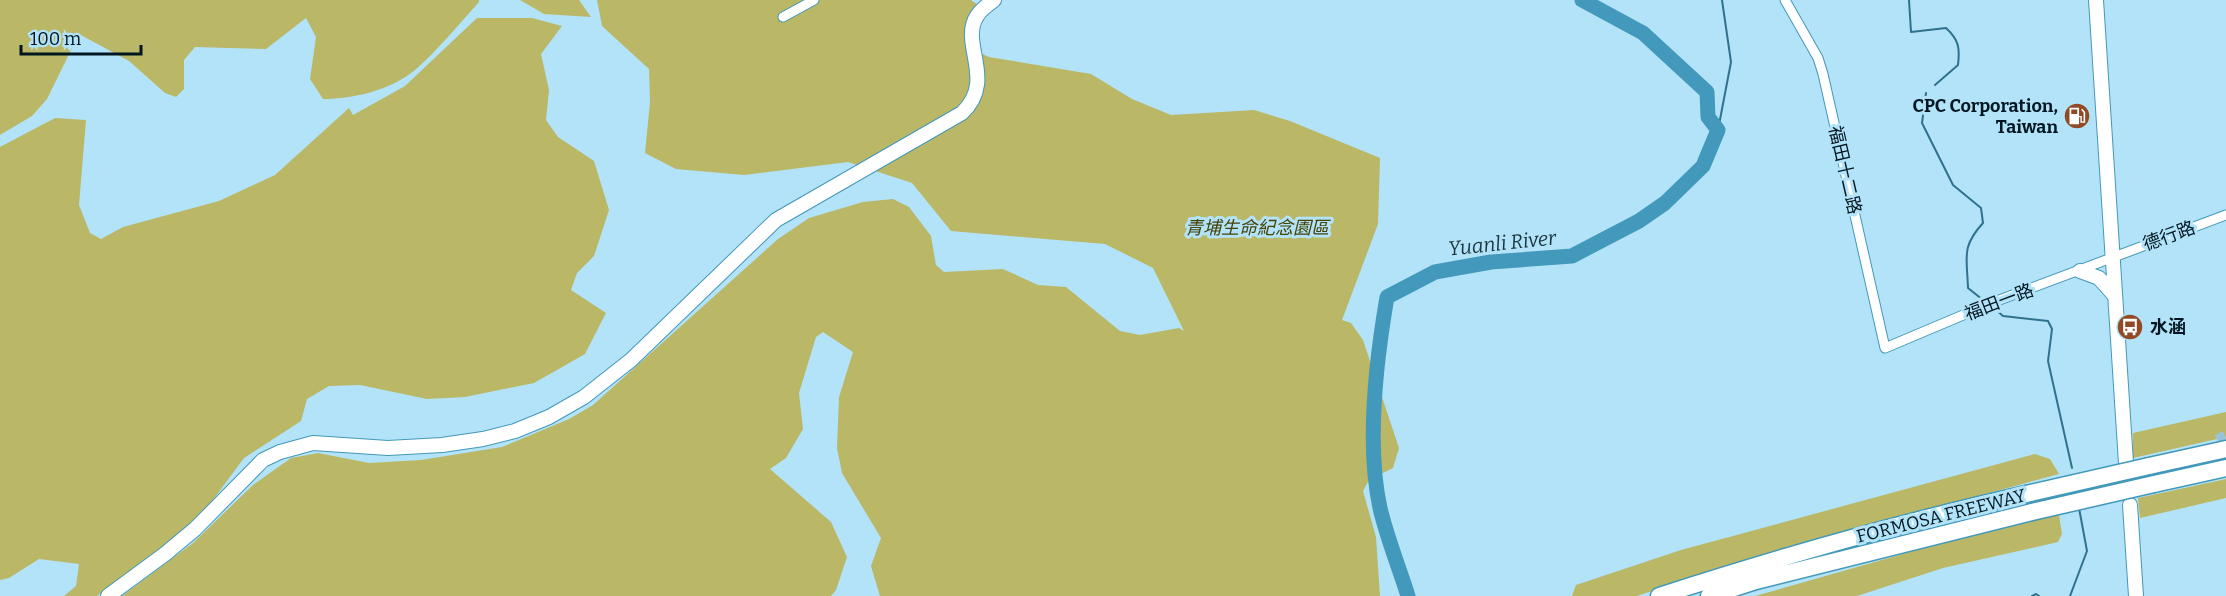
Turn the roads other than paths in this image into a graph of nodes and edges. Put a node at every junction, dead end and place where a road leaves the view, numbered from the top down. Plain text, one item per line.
1 (814, 0) edge
2 (994, 0) edge
3 (1785, 0) edge
4 (2096, 0) edge
5 (783, 17) dead end
6 (2226, 215) edge
7 (2113, 258) junction
8 (2080, 270) junction
9 (2115, 296) junction
10 (1885, 348) joint
11 (2226, 449) edge
12 (2126, 463) dead end
13 (2226, 468) edge
14 (2130, 505) dead end
15 (108, 596) edge
16 (1659, 596) edge
17 (1709, 596) edge
18 (2136, 596) edge

1 - 5 street
2 - 15 main road
3 - 10 street, 福田十二路
4 - 7 main road
6 - 7 street, 德行路
7 - 8 street, 福田一路
7 - 9 main road
8 - 9 main road
8 - 10 street, 福田一路
9 - 12 main road
11 - 16 highway, FORMOSA FREEWAY, bridge
13 - 17 highway, FORMOSA FREEWAY, bridge
14 - 18 main road

